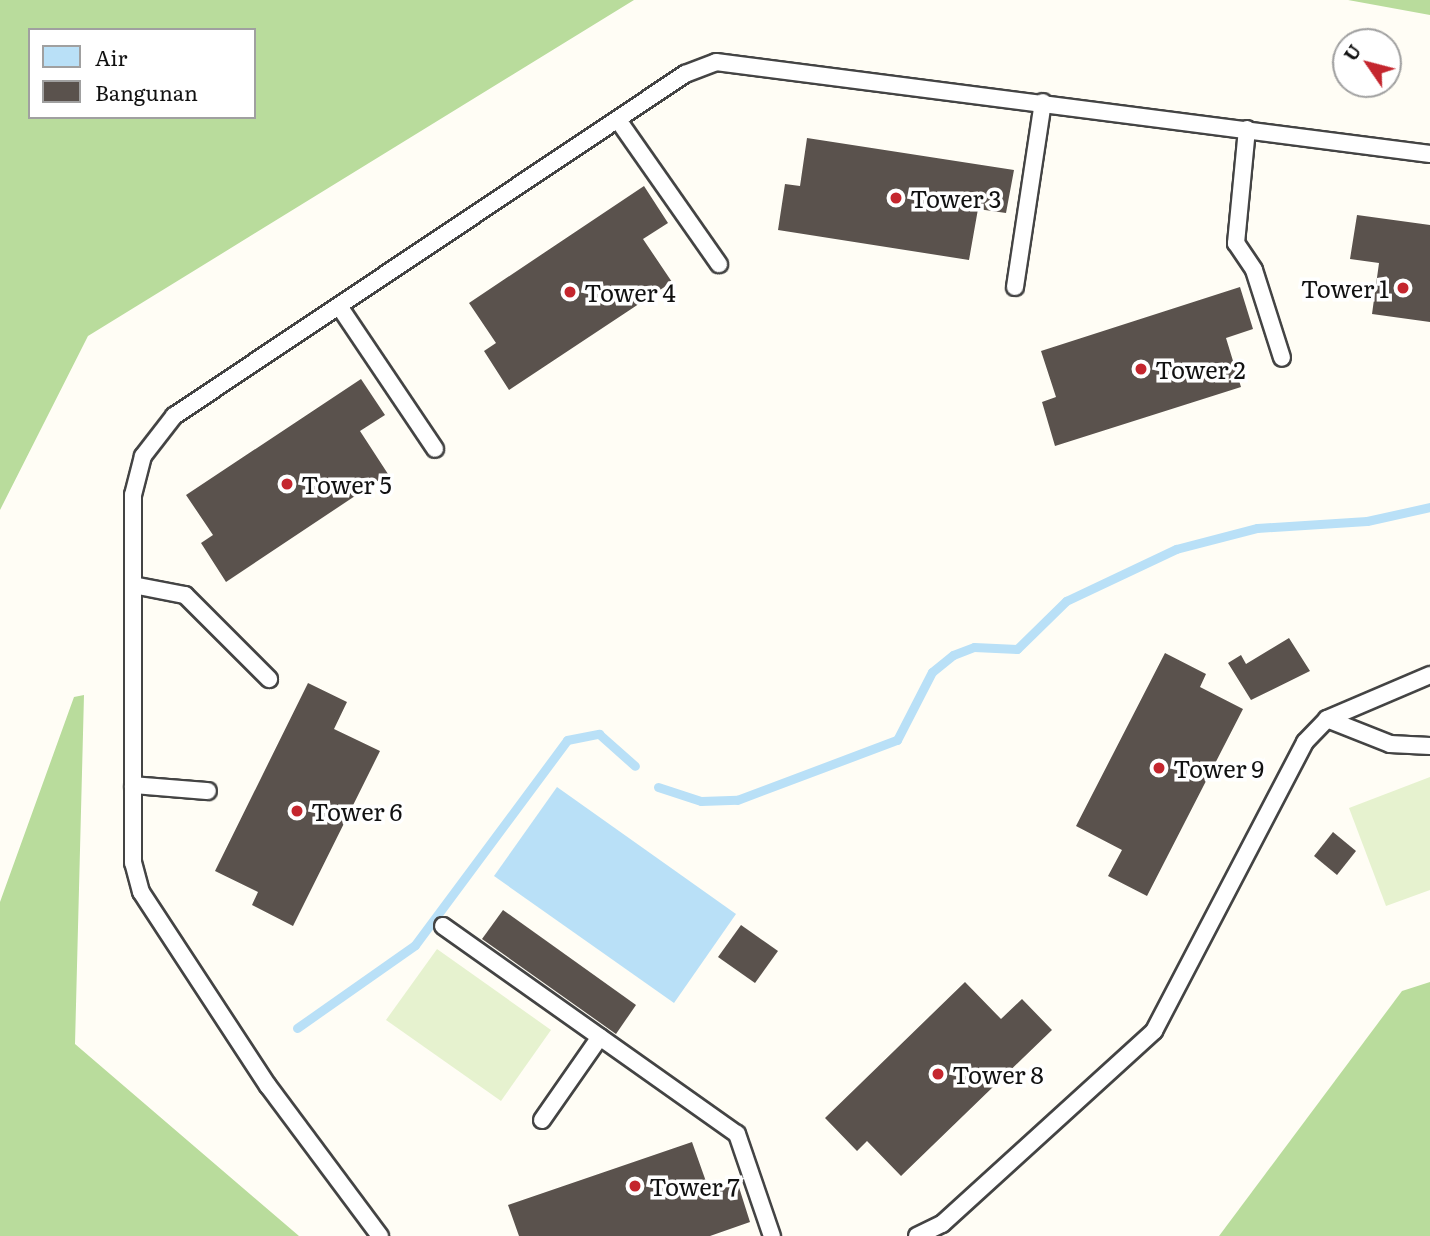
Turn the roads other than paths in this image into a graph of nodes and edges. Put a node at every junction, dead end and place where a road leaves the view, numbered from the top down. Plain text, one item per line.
1 (1043, 102) junction
2 (618, 120) junction
3 (1247, 129) junction
4 (1430, 154) edge
5 (719, 264) dead end
6 (1015, 287) dead end
7 (339, 306) junction
8 (1282, 358) dead end
9 (435, 449) dead end
10 (133, 585) junction
11 (1430, 675) edge
12 (269, 679) dead end
13 (1327, 719) junction
14 (1430, 746) edge
15 (133, 785) junction
16 (208, 791) dead end
17 (443, 926) dead end
18 (600, 1037) junction
19 (542, 1120) dead end
20 (380, 1236) edge
21 (772, 1236) edge
22 (917, 1236) edge

1 - 2 lane
1 - 3 lane
1 - 6 lane
2 - 5 lane
2 - 7 lane
3 - 4 lane
3 - 8 lane
7 - 9 lane
7 - 10 lane
10 - 12 lane
10 - 15 lane
11 - 13 lane
13 - 14 lane
13 - 22 lane
15 - 16 lane
15 - 20 lane
17 - 18 lane
18 - 19 lane
18 - 21 lane

